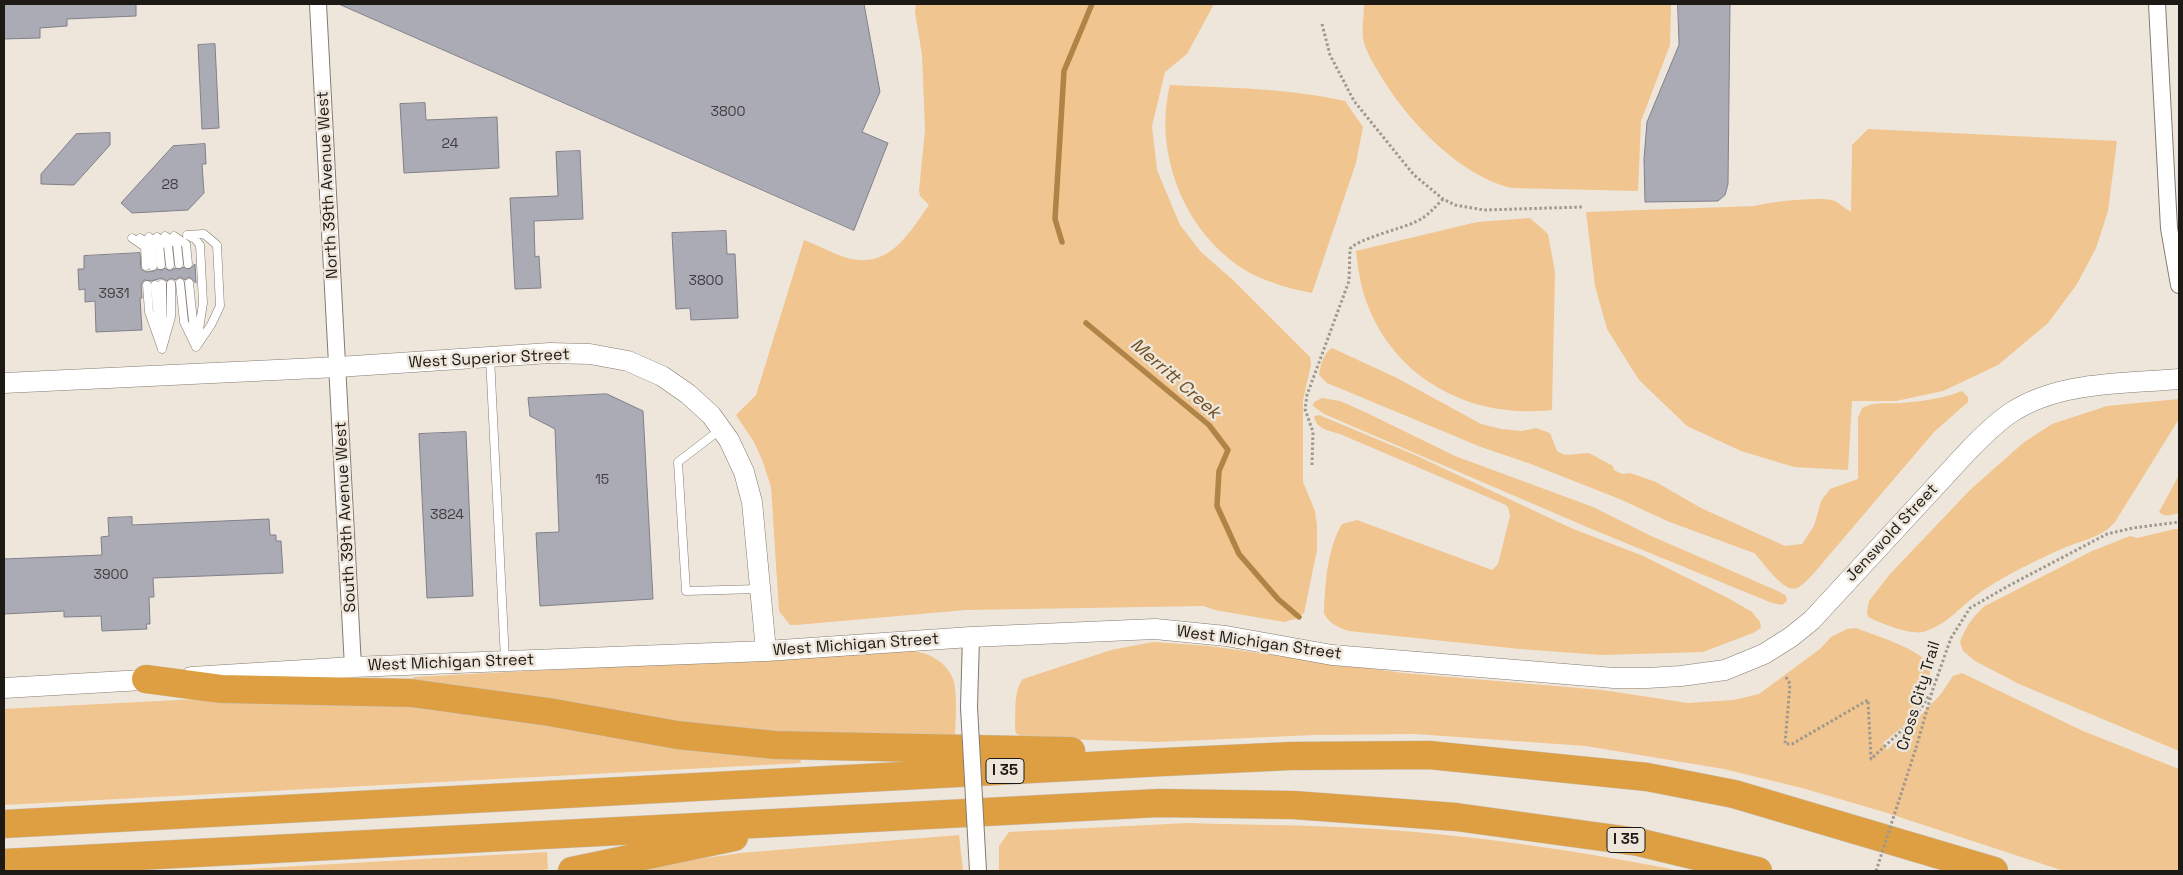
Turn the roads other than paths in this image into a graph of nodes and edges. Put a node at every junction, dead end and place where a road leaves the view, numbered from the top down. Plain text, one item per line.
1 (318, 4) edge
2 (2157, 4) edge
3 (157, 236) junction
4 (174, 236) dead end
5 (136, 238) dead end
6 (170, 265) dead end
7 (180, 283) dead end
8 (189, 283) dead end
9 (171, 284) dead end
10 (2179, 285) edge
11 (196, 347) junction
12 (162, 349) junction
13 (490, 357) junction
14 (338, 367) junction
15 (2179, 379) edge
16 (4, 383) edge
17 (721, 429) junction
18 (760, 588) junction
19 (971, 637) junction
20 (766, 651) junction
21 (505, 661) junction
22 (353, 667) junction
23 (1706, 674) joint
24 (146, 679) junction
25 (4, 688) edge
26 (1164, 762) junction
27 (825, 819) junction
28 (4, 824) edge
29 (4, 863) edge
30 (572, 871) edge
31 (978, 871) edge
32 (1758, 871) edge
33 (1994, 871) edge

1 - 14 street, North 39th Avenue West
2 - 10 street
3 - 4 lane
3 - 5 lane
3 - 6 lane
7 - 11 lane
8 - 11 lane
9 - 12 lane
11 - 11 lane
12 - 12 lane
13 - 14 street, West Superior Street
13 - 17 street, West Superior Street
13 - 21 lane
14 - 16 street, West Superior Street
14 - 22 street, South 39th Avenue West
15 - 23 street, Jenswold Street
17 - 18 street, West Superior Street
17 - 18 lane
18 - 20 street, West Superior Street
19 - 20 street, West Michigan Street
19 - 23 street, West Michigan Street
19 - 31 street, bridge
20 - 21 street, West Michigan Street
21 - 22 street, West Michigan Street
22 - 24 street, West Michigan Street
24 - 25 street, West Michigan Street
24 - 26 highway
26 - 28 highway, I 35
26 - 33 highway, I 35
27 - 29 highway, I 35
27 - 30 highway
27 - 32 highway, I 35

